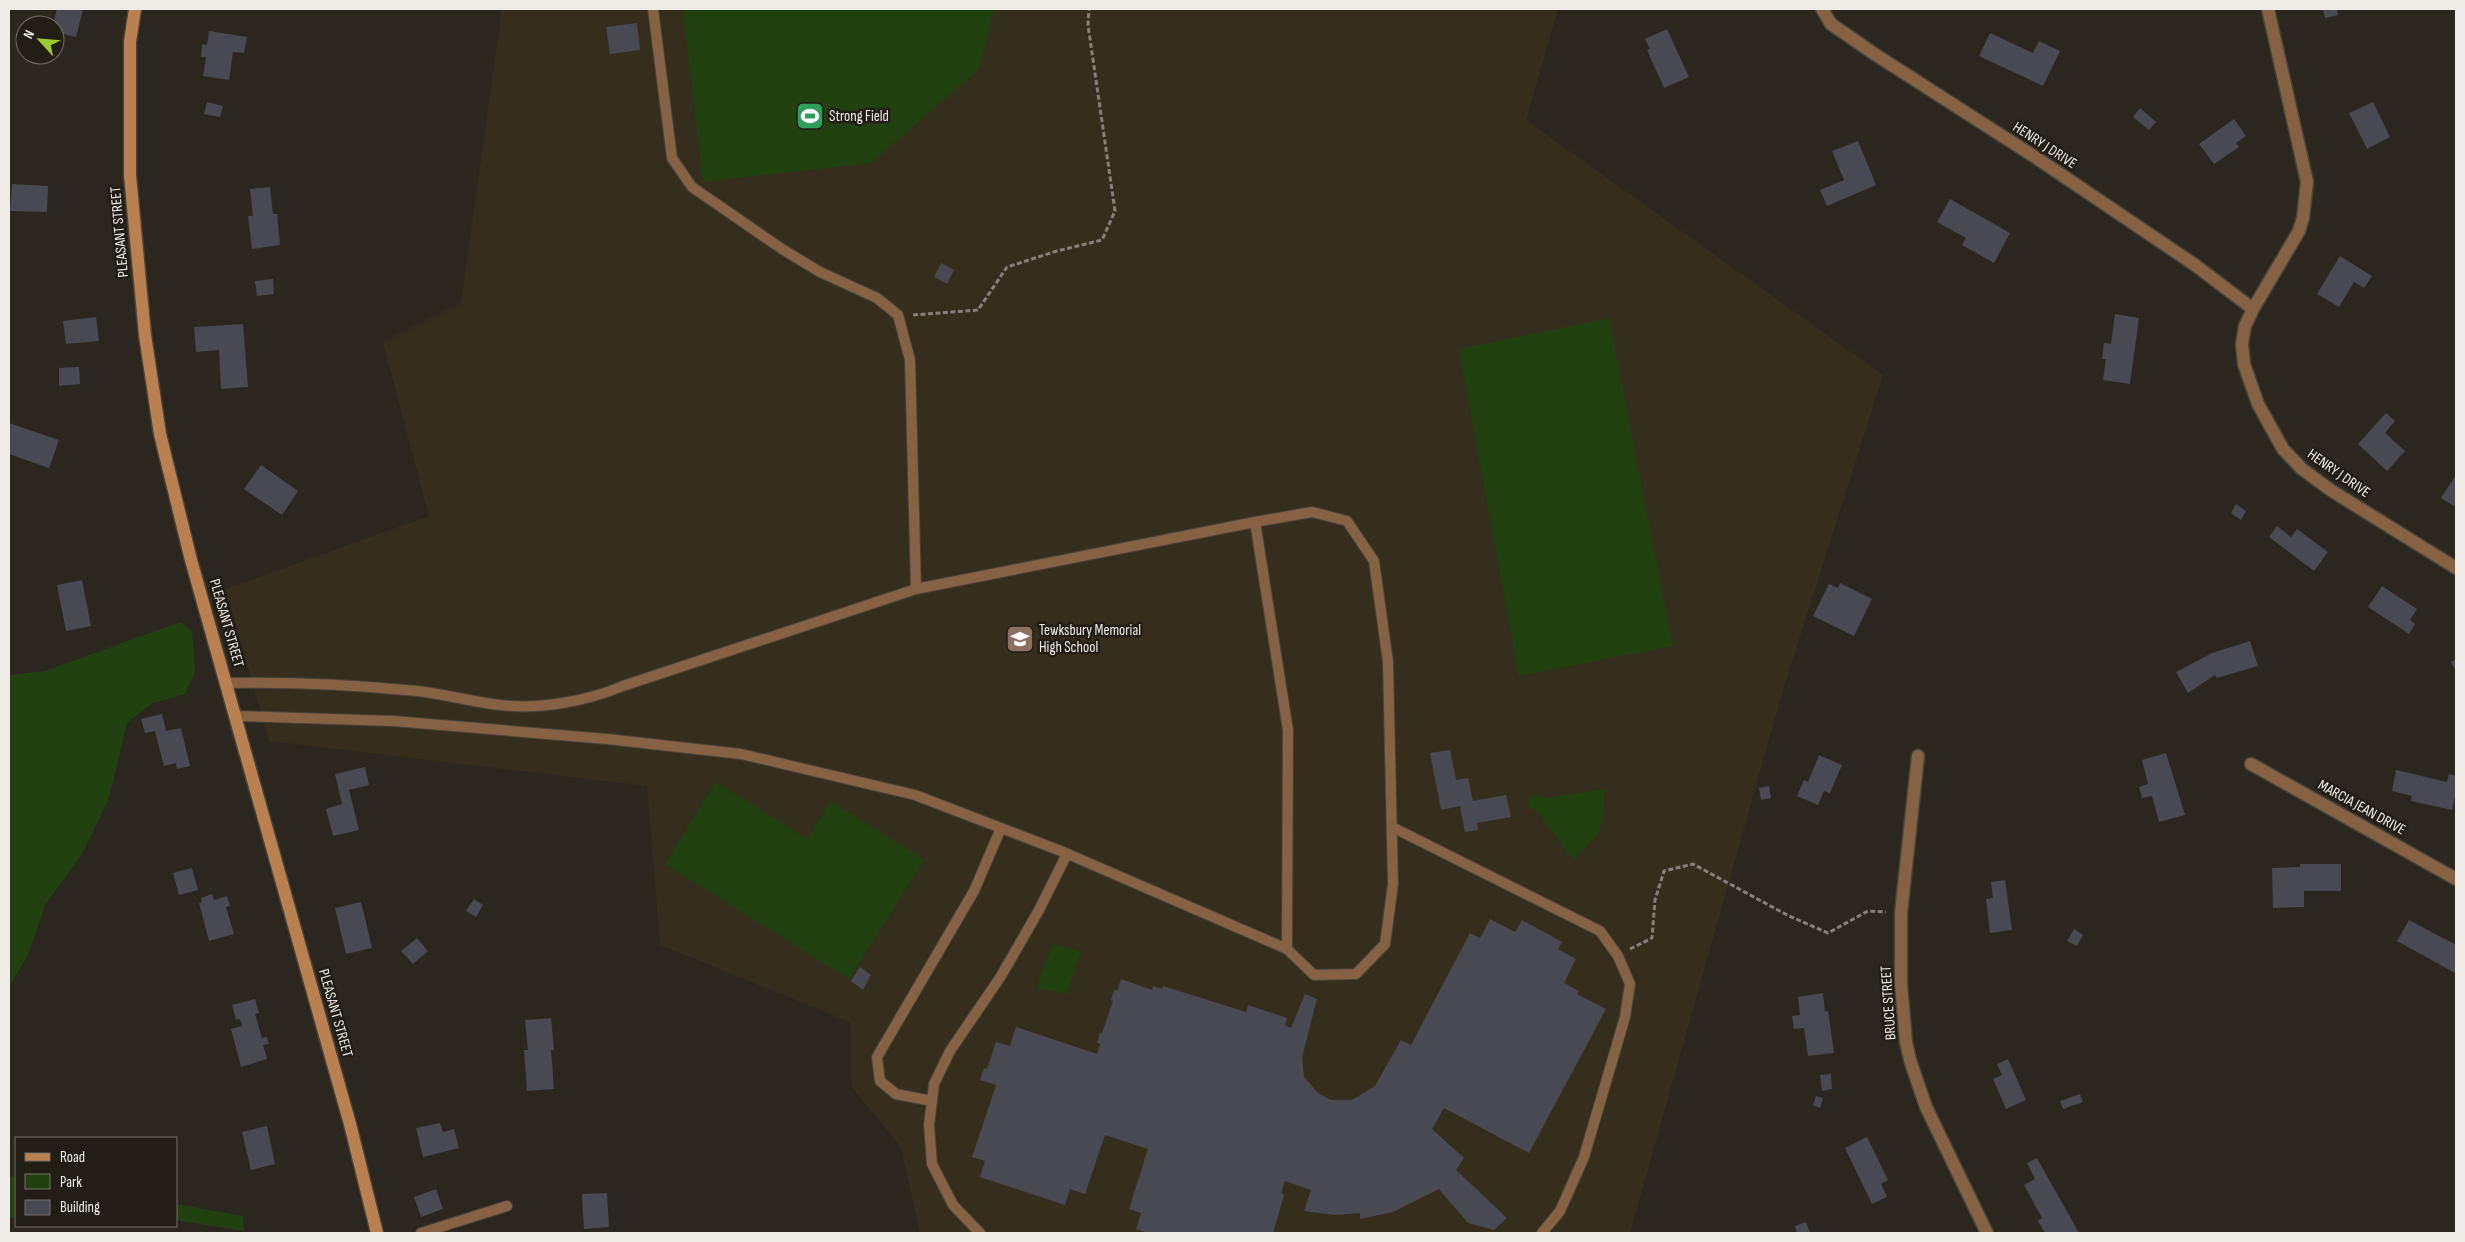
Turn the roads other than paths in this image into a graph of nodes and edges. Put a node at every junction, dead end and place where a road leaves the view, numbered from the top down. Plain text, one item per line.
1 (135, 9) edge
2 (653, 9) edge
3 (1822, 9) edge
4 (2268, 9) edge
5 (2252, 308) junction
6 (1255, 522) junction
7 (2456, 568) edge
8 (916, 589) junction
9 (227, 683) junction
10 (237, 716) junction
11 (1918, 756) dead end
12 (2251, 764) dead end
13 (1392, 827) junction
14 (1001, 828) junction
15 (1067, 854) junction
16 (2456, 880) edge
17 (1287, 948) junction
18 (932, 1101) junction
19 (507, 1206) dead end
20 (377, 1233) edge
21 (421, 1233) edge
22 (980, 1233) edge
23 (1542, 1233) edge
24 (1986, 1233) edge

1 - 9 main road, PLEASANT STREET
2 - 8 lane
3 - 5 street, HENRY J DRIVE
4 - 5 street, HENRY J DRIVE
5 - 7 street, HENRY J DRIVE
6 - 8 lane
6 - 13 lane
6 - 17 lane
8 - 9 lane
9 - 10 main road, PLEASANT STREET
10 - 14 lane
10 - 20 main road, PLEASANT STREET
11 - 24 street, BRUCE STREET
12 - 16 street, MARCIA JEAN DRIVE
13 - 17 lane
13 - 23 lane
14 - 15 lane
14 - 18 lane
15 - 17 lane
15 - 18 lane
18 - 22 lane
19 - 21 lane

